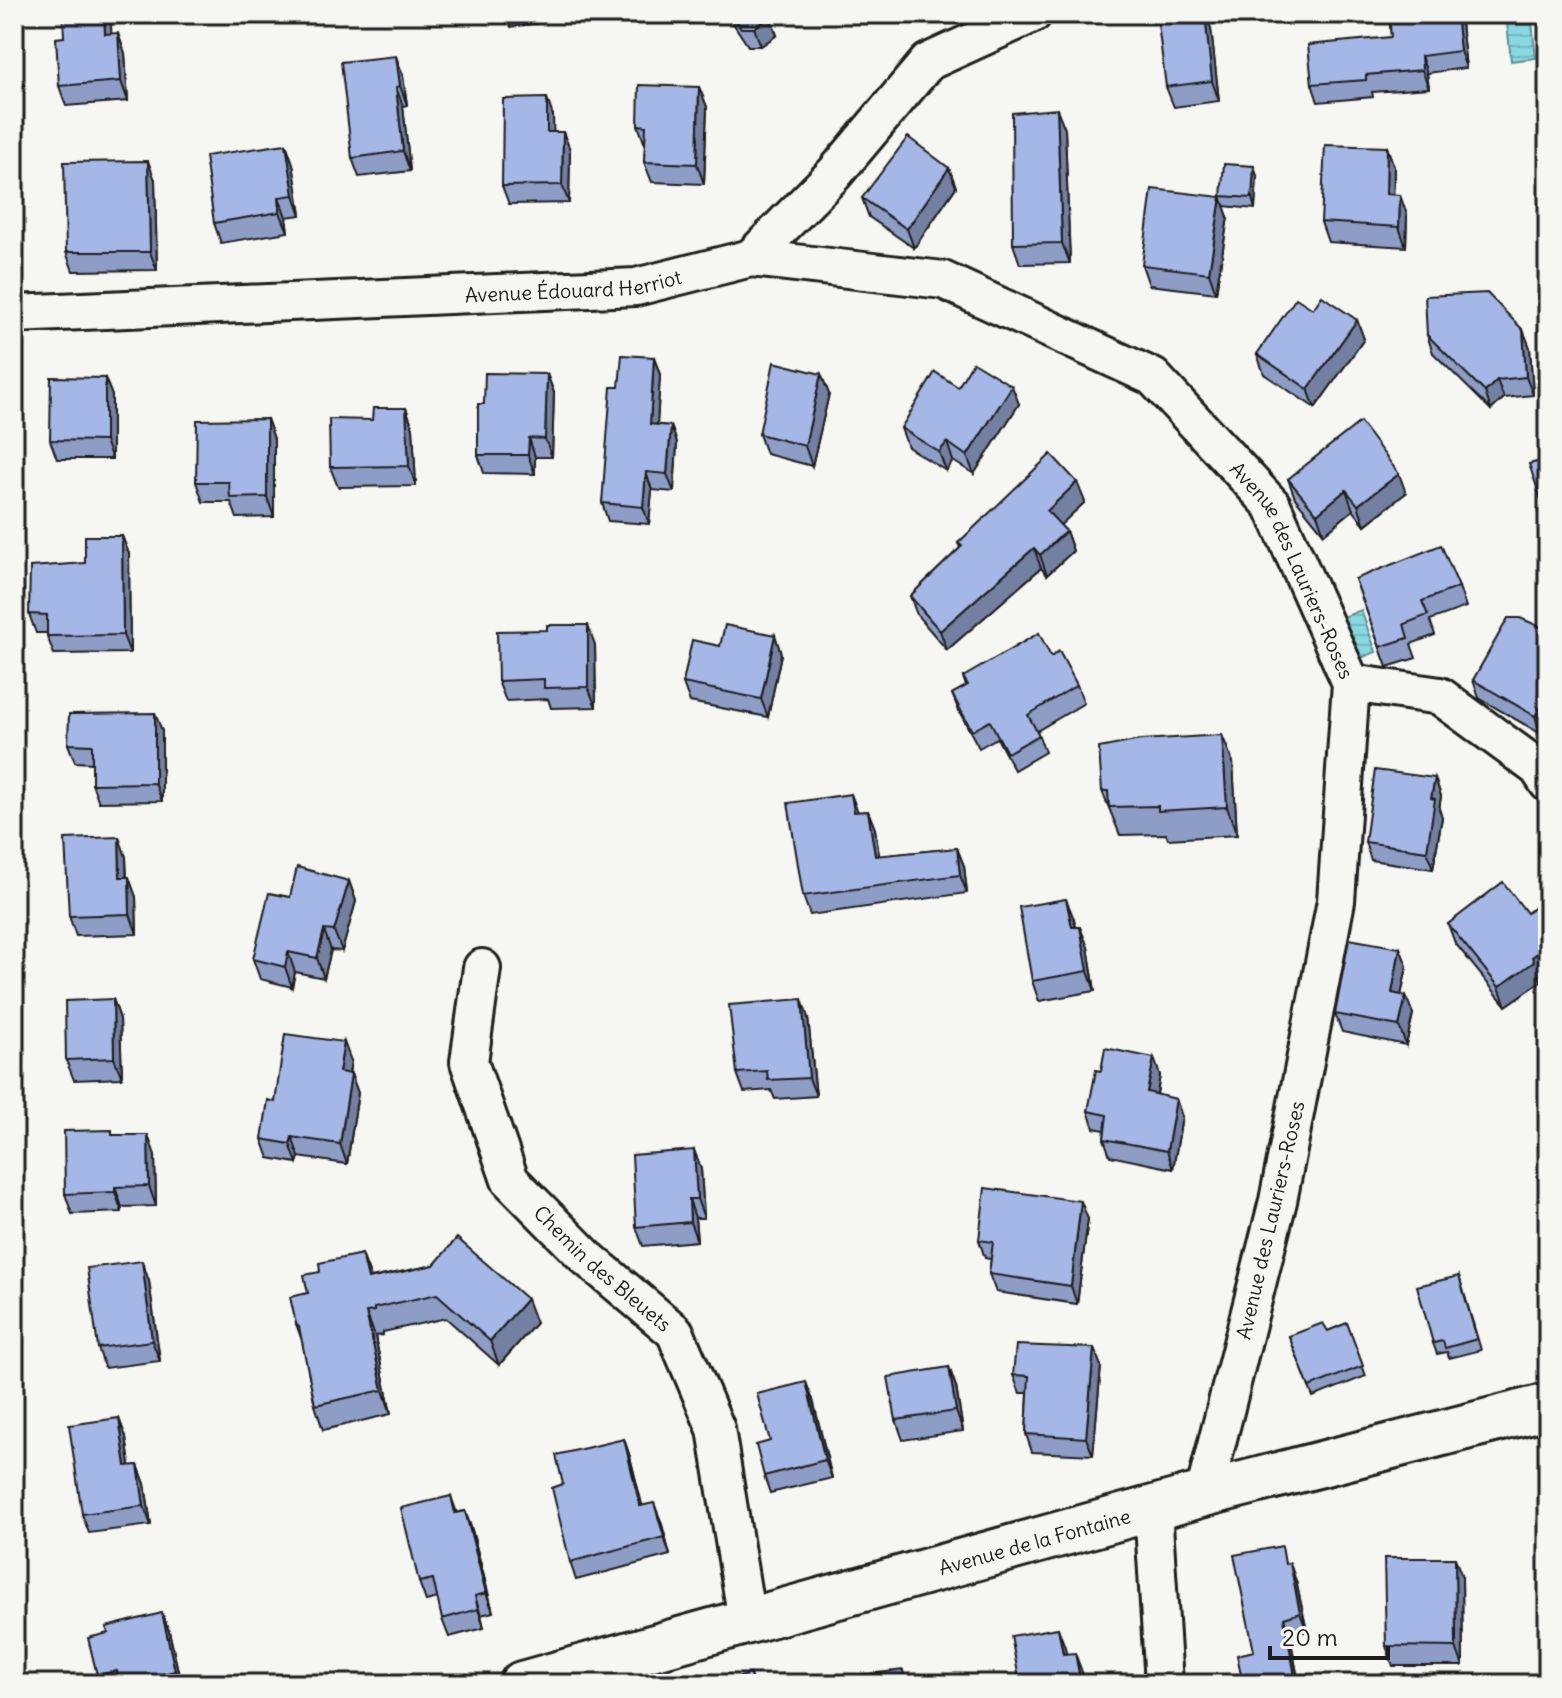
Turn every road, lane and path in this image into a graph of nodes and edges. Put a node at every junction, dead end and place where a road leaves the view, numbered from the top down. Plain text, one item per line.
1 (1033, 14) edge
2 (751, 258) junction
3 (14, 314) edge
4 (1351, 683) junction
5 (1548, 783) edge
6 (482, 968) dead end
7 (1548, 1406) edge
8 (1204, 1494) junction
9 (1153, 1508) junction
10 (747, 1621) junction
11 (522, 1684) edge
12 (1164, 1684) edge

1 - 2 street
2 - 3 street, Avenue Édouard Herriot
2 - 4 street, Avenue des Lauriers-Roses
4 - 5 street
4 - 8 street, Avenue des Lauriers-Roses
6 - 10 street, Chemin des Bleuets
7 - 8 street, Avenue de la Fontaine
8 - 9 street, Avenue de la Fontaine
9 - 10 street, Avenue de la Fontaine
9 - 12 street
10 - 11 street, Avenue de la Fontaine

